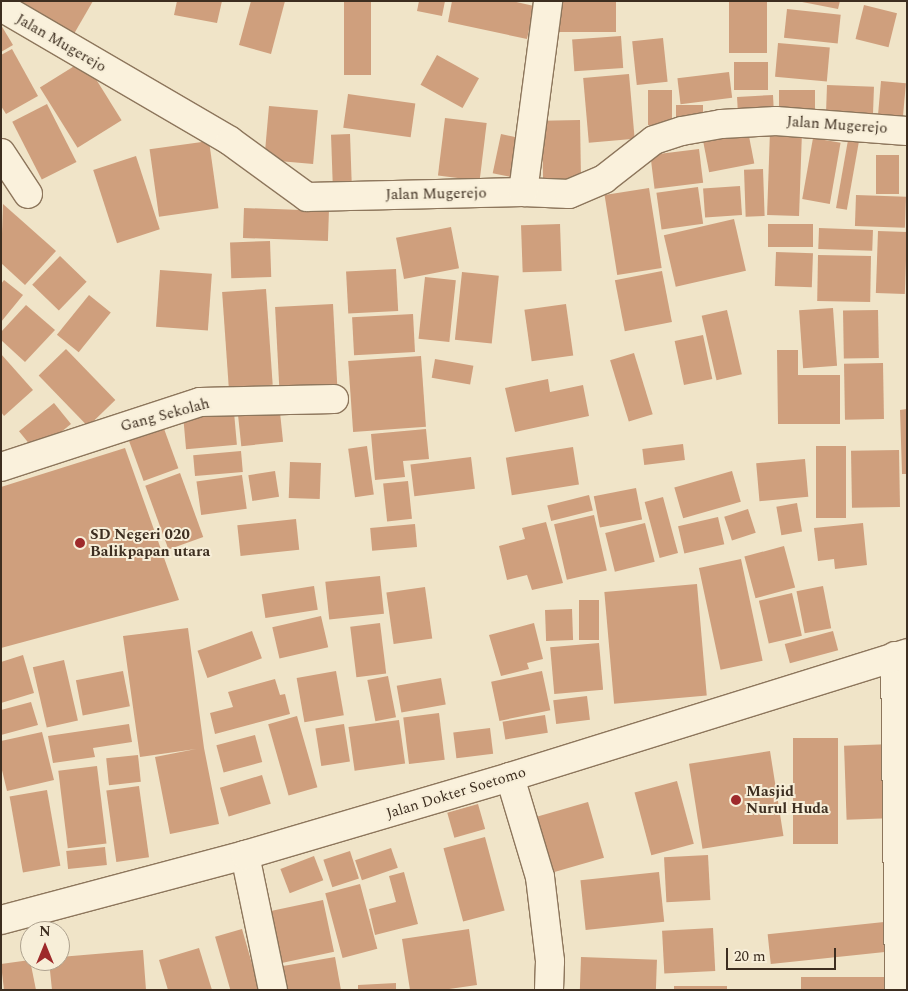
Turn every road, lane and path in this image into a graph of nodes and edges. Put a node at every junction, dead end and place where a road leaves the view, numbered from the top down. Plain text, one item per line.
1 (548, 1) edge
2 (1, 7) edge
3 (907, 131) edge
4 (1, 153) edge
5 (523, 192) junction
6 (28, 194) dead end
7 (334, 398) dead end
8 (1, 467) edge
9 (901, 655) edge
10 (510, 778) junction
11 (245, 856) junction
12 (1, 920) edge
13 (273, 990) edge
14 (549, 990) edge
15 (899, 990) edge

1 - 5 street
2 - 5 street, Jalan Mugerejo
3 - 5 street, Jalan Mugerejo
4 - 6 street
7 - 8 street, Gang Sekolah
9 - 10 street, Jalan Dokter Soetomo
9 - 15 street
10 - 11 street, Jalan Dokter Soetomo
10 - 14 street
11 - 12 street, Jalan Dokter Soetomo
11 - 13 street

